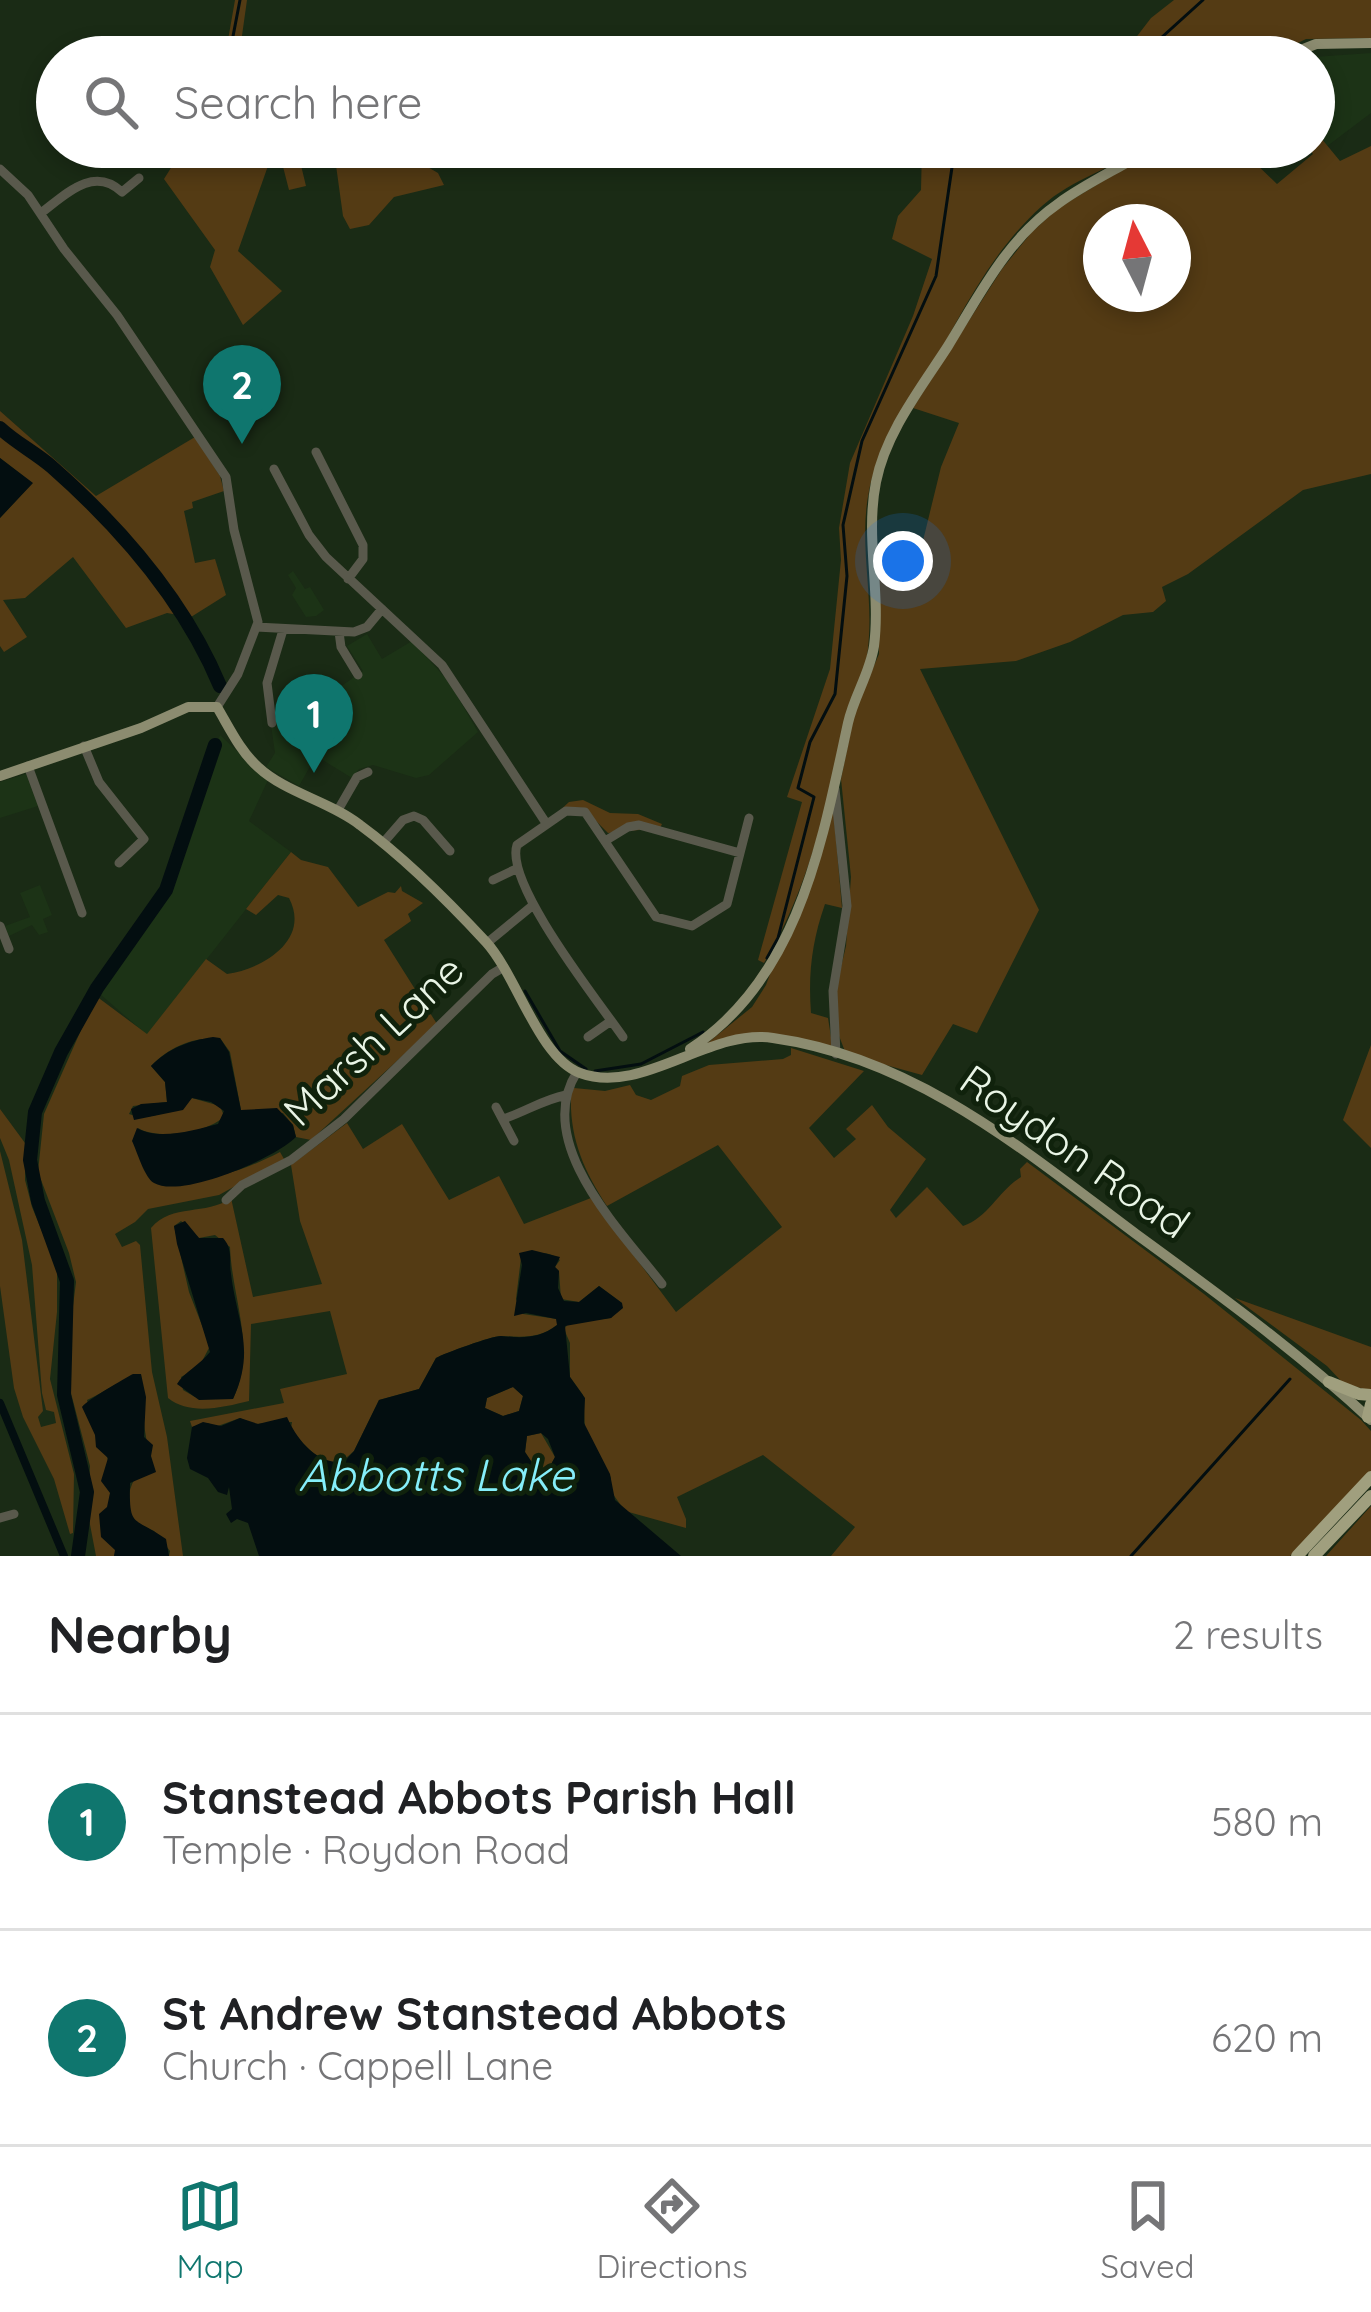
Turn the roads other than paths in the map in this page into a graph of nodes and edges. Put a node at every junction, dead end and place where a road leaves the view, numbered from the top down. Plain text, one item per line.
1 (1371, 43) edge
2 (1335, 44) edge
3 (1118, 168) edge
4 (0, 169) edge
5 (140, 178) dead end
6 (41, 213) junction
7 (316, 452) dead end
8 (274, 470) dead end
9 (348, 579) junction
10 (382, 610) junction
11 (256, 627) junction
12 (283, 630) junction
13 (339, 632) junction
14 (358, 675) dead end
15 (217, 707) junction
16 (272, 723) dead end
17 (84, 746) junction
18 (28, 766) junction
19 (368, 772) dead end
20 (0, 776) edge
21 (835, 789) junction
22 (338, 810) junction
23 (749, 818) dead end
24 (546, 824) junction
25 (605, 841) junction
26 (382, 843) junction
27 (451, 851) dead end
28 (740, 853) junction
29 (119, 863) dead end
30 (516, 869) junction
31 (493, 880) dead end
32 (532, 906) junction
33 (82, 913) dead end
34 (0, 926) edge
35 (487, 943) junction
36 (9, 949) dead end
37 (504, 967) junction
38 (611, 1021) junction
39 (588, 1037) dead end
40 (622, 1037) dead end
41 (836, 1054) junction
42 (683, 1056) junction
43 (577, 1072) junction
44 (566, 1095) junction
45 (496, 1107) dead end
46 (502, 1119) junction
47 (514, 1141) dead end
48 (226, 1200) dead end
49 (662, 1284) dead end
50 (1329, 1382) junction
51 (1371, 1395) edge
52 (1370, 1414) edge
53 (1371, 1477) edge
54 (1371, 1496) edge
55 (14, 1514) dead end
56 (0, 1518) edge
57 (1297, 1556) edge
58 (1315, 1556) edge

1 - 2 main road
3 - 21 main road
4 - 6 street
5 - 6 street
6 - 11 street
7 - 9 street
8 - 9 street
9 - 10 street
10 - 13 street
10 - 24 street
11 - 12 street
11 - 15 street
12 - 13 street
12 - 16 street
13 - 14 street
15 - 17 main road
15 - 22 main road
17 - 18 main road
17 - 29 street
18 - 20 main road
18 - 33 street
19 - 22 street
21 - 41 street
21 - 42 main road
22 - 26 main road
23 - 28 street
24 - 25 street
24 - 30 street
25 - 28 street
25 - 28 street
26 - 27 street
26 - 35 main road
30 - 31 street
30 - 32 street
32 - 35 street
32 - 38 street
34 - 36 street
35 - 37 main road
37 - 43 main road
37 - 48 street, Marsh Lane
38 - 39 street
38 - 40 street
41 - 42 main road, Roydon Road
41 - 50 main road, Roydon Road
42 - 43 main road, Roydon Road
43 - 44 street
44 - 46 street
44 - 49 street
45 - 46 street
46 - 47 street
50 - 51 highway
50 - 52 main road, Roydon Road
53 - 57 highway
54 - 58 highway
55 - 56 street

